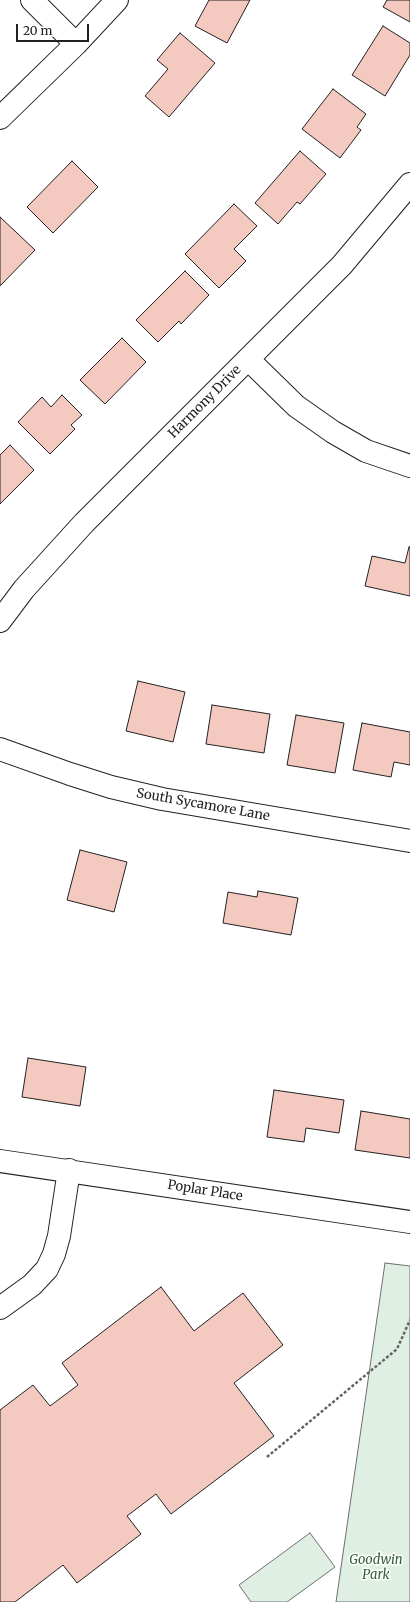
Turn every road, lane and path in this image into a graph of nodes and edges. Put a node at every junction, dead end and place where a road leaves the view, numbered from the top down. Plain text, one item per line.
1 (32, 0) edge
2 (117, 0) edge
3 (76, 44) junction
4 (0, 118) edge
5 (410, 184) edge
6 (248, 359) junction
7 (410, 466) edge
8 (0, 621) edge
9 (0, 749) edge
10 (410, 841) edge
11 (0, 1161) edge
12 (69, 1170) junction
13 (410, 1222) edge
14 (0, 1308) edge
15 (410, 1320) edge
16 (267, 1457) dead end

1 - 3 street
2 - 3 street
3 - 4 street
5 - 6 street, Harmony Drive
6 - 7 street
6 - 8 street, Harmony Drive
9 - 10 street, South Sycamore Lane
11 - 12 street, Poplar Place
12 - 13 street, Poplar Place
12 - 14 street
15 - 16 path

